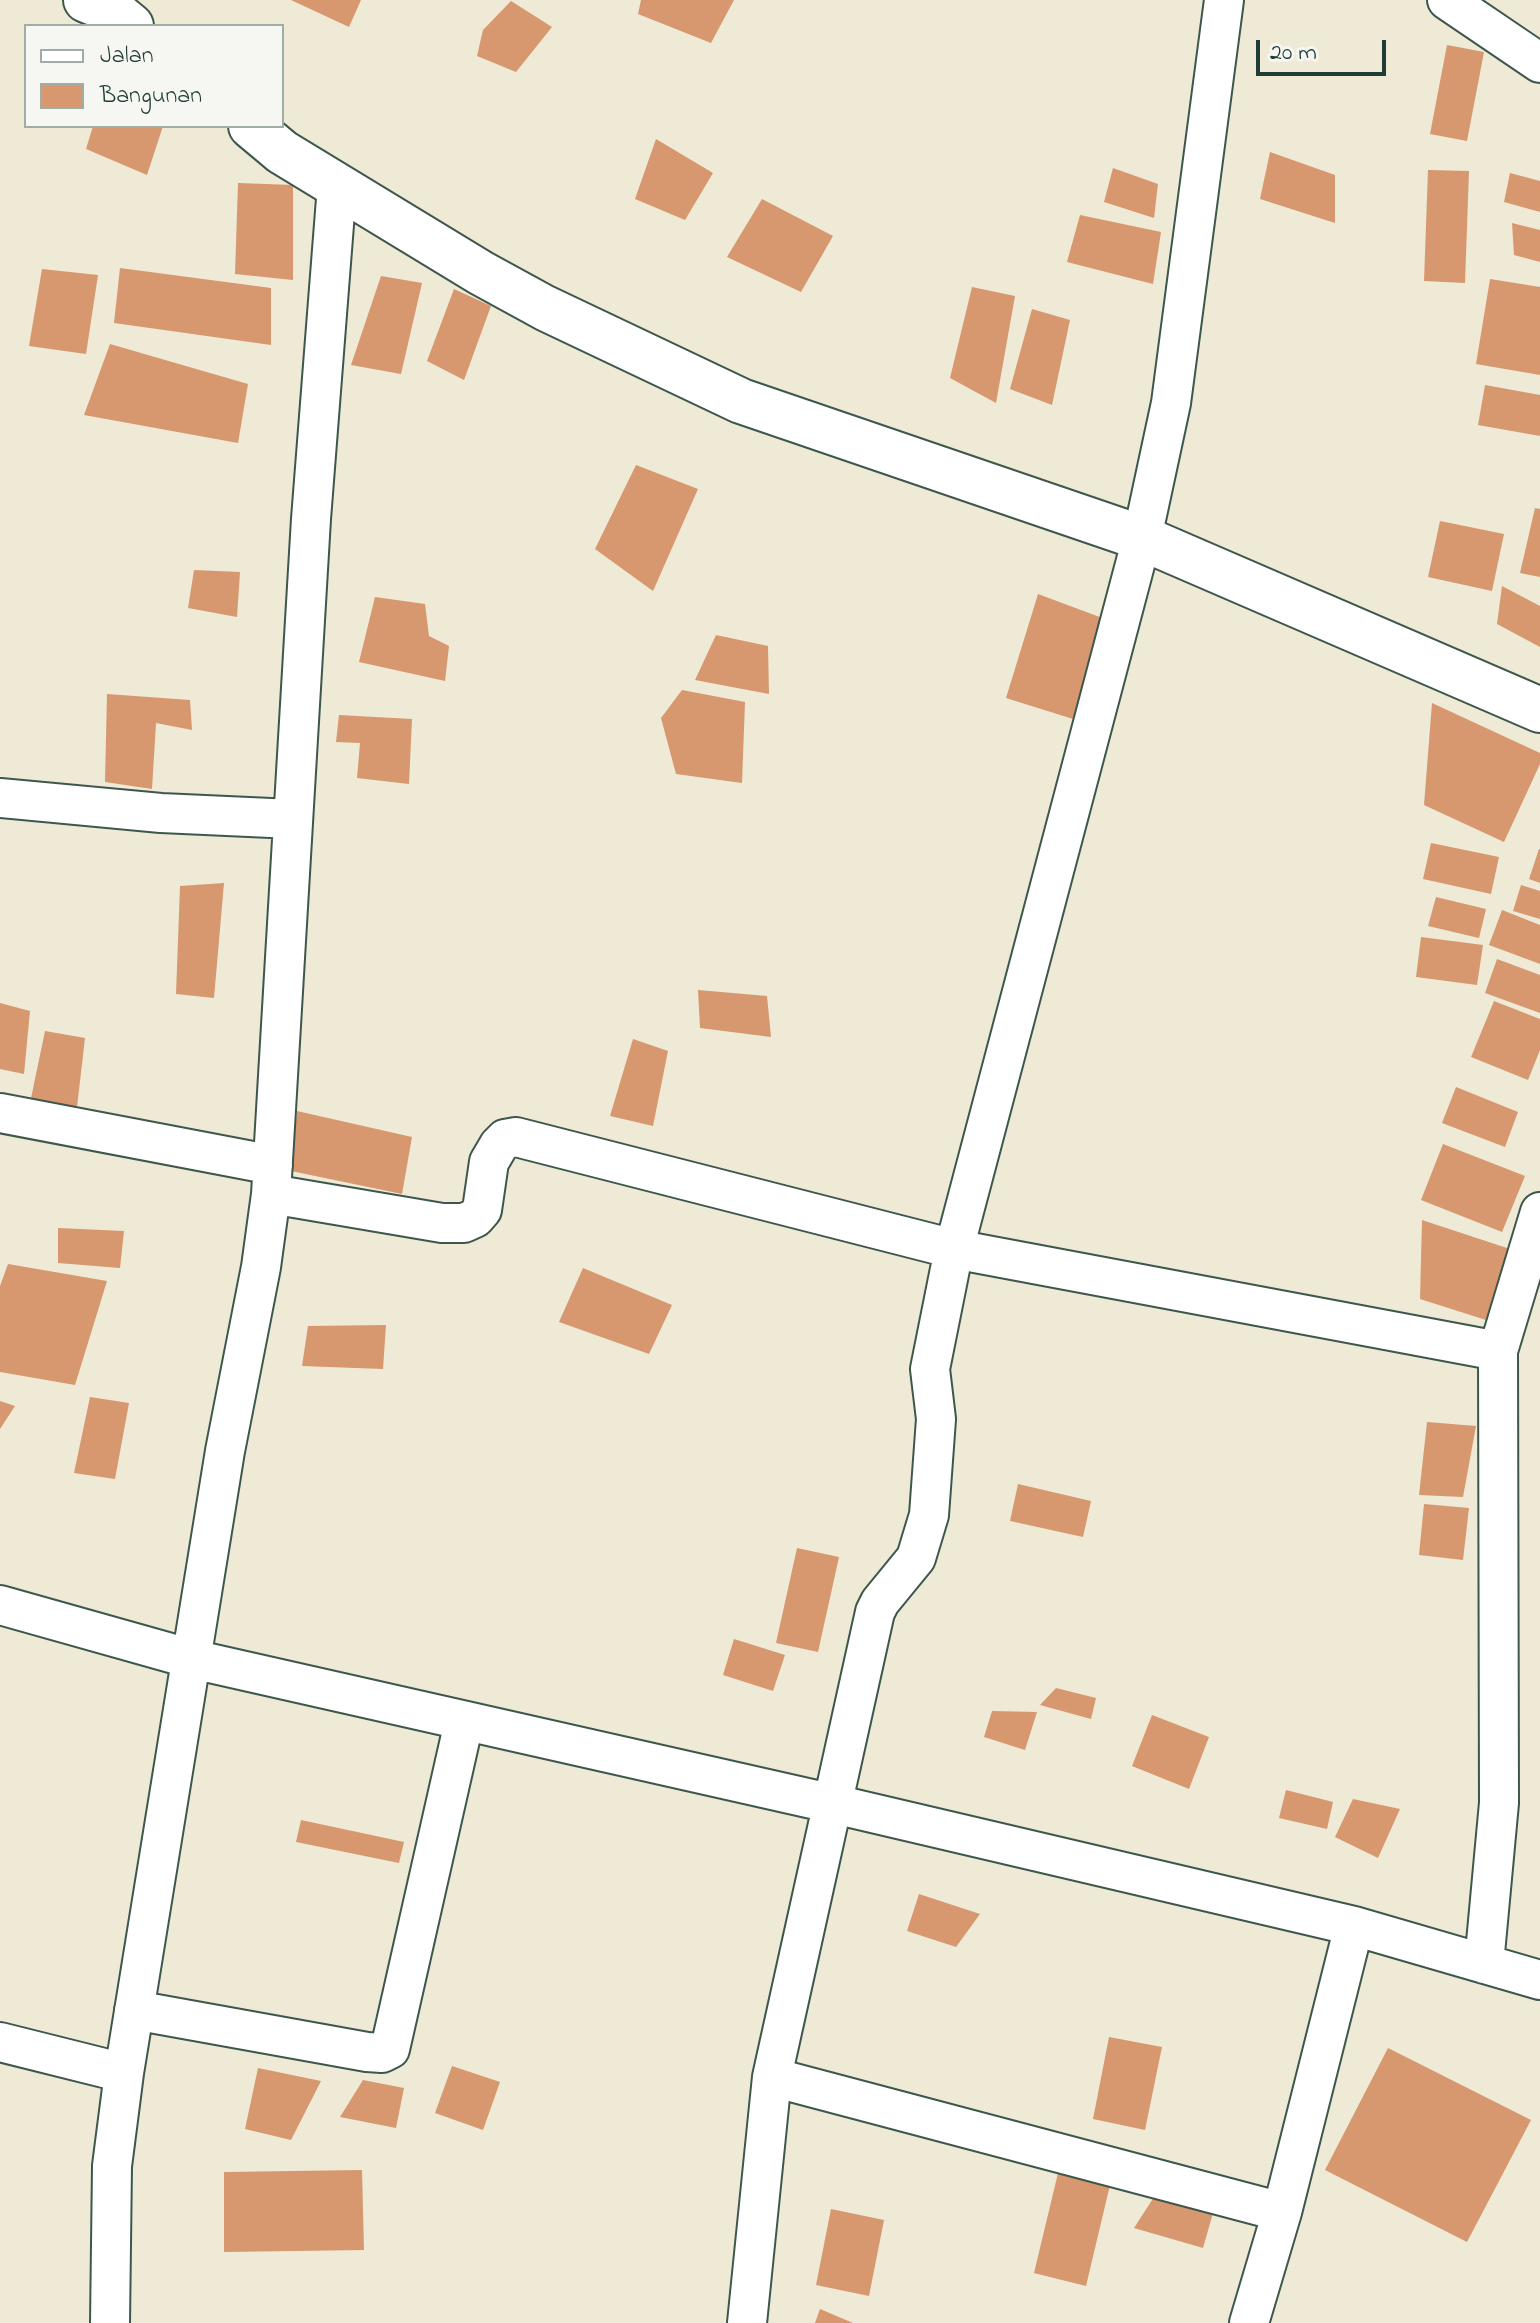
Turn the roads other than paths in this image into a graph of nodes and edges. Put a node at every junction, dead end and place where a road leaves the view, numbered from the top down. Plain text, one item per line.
1 (86, 0) edge
2 (1224, 0) edge
3 (1447, 0) edge
4 (129, 24) edge
5 (1540, 63) edge
6 (253, 128) edge
7 (337, 186) junction
8 (1142, 538) junction
9 (1540, 710) edge
10 (0, 798) edge
11 (293, 819) junction
12 (0, 1113) edge
13 (272, 1180) junction
14 (1540, 1212) edge
15 (954, 1249) junction
16 (1498, 1351) junction
17 (0, 1605) edge
18 (192, 1659) junction
19 (464, 1722) junction
20 (834, 1804) junction
21 (1354, 1926) junction
22 (1484, 1964) junction
23 (1540, 1980) edge
24 (134, 2010) junction
25 (0, 2042) edge
26 (124, 2073) junction
27 (772, 2077) junction
28 (1282, 2212) junction
29 (110, 2323) edge
30 (747, 2323) edge
31 (1249, 2323) edge

1 - 4 street
2 - 8 street
3 - 5 street
6 - 7 street
7 - 8 street
7 - 11 street
8 - 9 street
8 - 15 street
10 - 11 street
11 - 13 street
12 - 13 street
13 - 15 street
13 - 18 street
14 - 16 street
15 - 16 street
15 - 20 street
16 - 22 street
17 - 18 street
18 - 19 street
18 - 24 street
19 - 20 street
19 - 24 street
20 - 21 street
20 - 27 street
21 - 22 street
21 - 28 street
22 - 23 street
24 - 26 street
25 - 26 street
26 - 29 street
27 - 28 street
27 - 30 street
28 - 31 street

